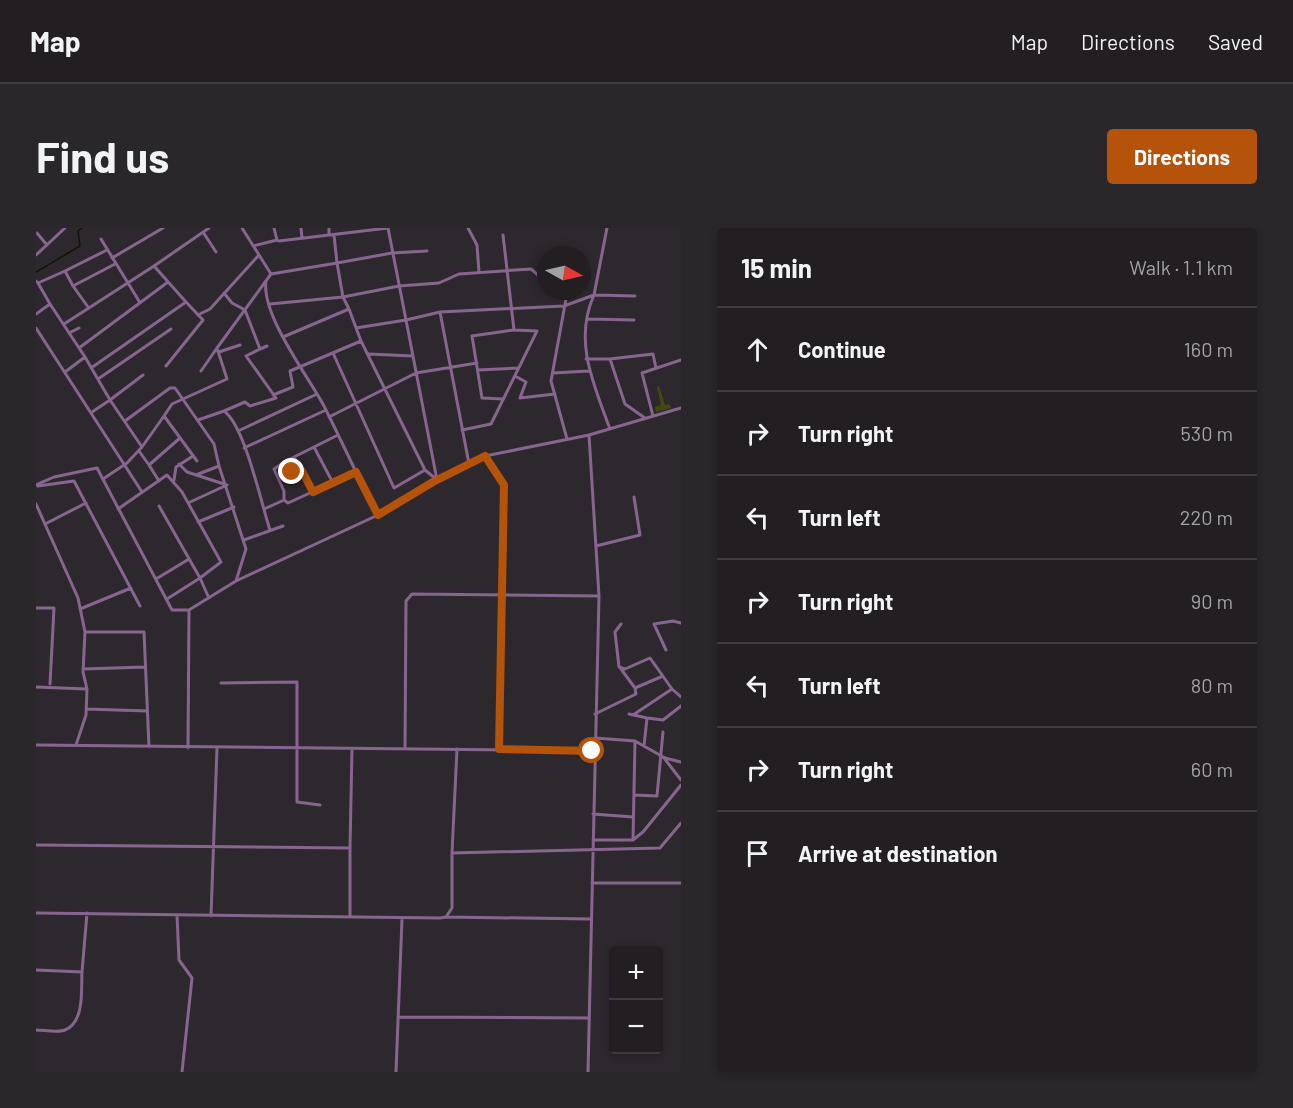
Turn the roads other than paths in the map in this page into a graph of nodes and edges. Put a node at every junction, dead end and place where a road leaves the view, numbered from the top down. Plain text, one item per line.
1 (65, 228) edge
2 (163, 228) edge
3 (209, 228) edge
4 (242, 228) edge
5 (274, 228) edge
6 (301, 228) edge
7 (329, 228) edge
8 (388, 228) edge
9 (468, 228) edge
10 (607, 228) edge
11 (354, 230) edge
12 (36, 232) edge
13 (203, 232) junction
14 (330, 235) junction
15 (502, 235) dead end
16 (302, 238) junction
17 (101, 239) dead end
18 (276, 240) junction
19 (47, 244) junction
20 (253, 246) junction
21 (107, 250) junction
22 (427, 251) dead end
23 (216, 252) dead end
24 (392, 253) junction
25 (36, 255) edge
26 (259, 255) junction
27 (112, 258) junction
28 (337, 263) junction
29 (115, 264) junction
30 (154, 266) junction
31 (505, 269) junction
32 (65, 270) junction
33 (479, 272) junction
34 (271, 274) junction
35 (537, 274) edge
36 (267, 279) junction
37 (37, 282) edge
38 (126, 282) junction
39 (168, 282) junction
40 (73, 286) junction
41 (399, 286) junction
42 (224, 293) junction
43 (594, 295) junction
44 (635, 296) dead end
45 (343, 297) junction
46 (566, 300) edge
47 (139, 301) junction
48 (186, 302) junction
49 (50, 304) junction
50 (270, 304) junction
51 (564, 306) junction
52 (510, 307) junction
53 (88, 308) junction
54 (349, 309) junction
55 (245, 310) junction
56 (440, 312) junction
57 (36, 314) edge
58 (198, 315) junction
59 (588, 319) junction
60 (406, 320) junction
61 (634, 320) dead end
62 (64, 324) junction
63 (36, 328) edge
64 (79, 328) dead end
65 (357, 328) junction
66 (171, 329) dead end
67 (514, 330) junction
68 (69, 333) junction
69 (283, 337) junction
70 (361, 341) junction
71 (240, 345) dead end
72 (267, 346) dead end
73 (79, 348) junction
74 (260, 349) junction
75 (218, 350) junction
76 (333, 353) junction
77 (368, 354) junction
78 (412, 356) junction
79 (85, 357) junction
80 (586, 359) junction
81 (610, 359) junction
82 (681, 360) edge
83 (477, 363) junction
84 (166, 366) dead end
85 (301, 367) junction
86 (91, 368) junction
87 (519, 368) junction
88 (656, 368) junction
89 (450, 369) junction
90 (478, 370) junction
91 (201, 371) dead end
92 (589, 371) junction
93 (65, 372) junction
94 (416, 373) junction
95 (553, 373) junction
96 (143, 375) dead end
97 (515, 376) junction
98 (98, 378) junction
99 (385, 388) junction
100 (317, 394) junction
101 (555, 394) junction
102 (273, 395) junction
103 (184, 399) junction
104 (503, 399) junction
105 (110, 400) junction
106 (355, 404) junction
107 (681, 408) edge
108 (326, 410) junction
109 (224, 411) junction
110 (92, 412) junction
111 (164, 416) junction
112 (654, 416) junction
113 (329, 417) junction
114 (645, 418) junction
115 (198, 420) junction
116 (124, 422) junction
117 (610, 429) junction
118 (462, 430) junction
119 (238, 431) junction
120 (338, 435) junction
121 (589, 435) junction
122 (180, 438) junction
123 (567, 439) junction
124 (142, 447) junction
125 (314, 447) junction
126 (244, 448) junction
127 (138, 451) junction
128 (193, 456) junction
129 (485, 456) junction
130 (294, 457) junction
131 (197, 461) dead end
132 (286, 461) junction
133 (126, 464) junction
134 (179, 464) junction
135 (469, 464) junction
136 (149, 465) junction
137 (219, 466) junction
138 (425, 470) junction
139 (302, 471) junction
140 (356, 472) junction
141 (196, 475) junction
142 (103, 479) junction
143 (174, 480) junction
144 (437, 480) junction
145 (159, 481) junction
146 (333, 483) junction
147 (227, 485) junction
148 (36, 486) edge
149 (142, 492) junction
150 (313, 492) junction
151 (634, 497) dead end
152 (284, 500) junction
153 (86, 503) junction
154 (188, 503) junction
155 (36, 504) edge
156 (159, 506) dead end
157 (234, 507) junction
158 (118, 509) junction
159 (263, 509) junction
160 (378, 515) junction
161 (198, 522) junction
162 (45, 524) junction
163 (282, 526) dead end
164 (270, 530) junction
165 (244, 540) junction
166 (596, 546) junction
167 (189, 559) junction
168 (200, 578) junction
169 (156, 579) junction
170 (236, 581) junction
171 (131, 588) junction
172 (502, 595) junction
173 (208, 596) junction
174 (599, 596) junction
175 (166, 599) junction
176 (140, 606) dead end
177 (36, 608) edge
178 (80, 609) junction
179 (189, 610) junction
180 (681, 622) edge
181 (621, 624) dead end
182 (85, 632) junction
183 (666, 650) dead end
184 (146, 667) junction
185 (620, 668) junction
186 (83, 669) junction
187 (663, 676) junction
188 (221, 683) dead end
189 (50, 684) dead end
190 (36, 687) edge
191 (635, 688) junction
192 (87, 689) junction
193 (672, 689) junction
194 (681, 697) edge
195 (681, 706) edge
196 (86, 709) junction
197 (147, 711) junction
198 (594, 714) junction
199 (647, 718) junction
200 (663, 732) dead end
201 (595, 738) junction
202 (635, 741) junction
203 (36, 745) edge
204 (75, 746) junction
205 (644, 746) junction
206 (149, 747) junction
207 (188, 748) junction
208 (217, 748) junction
209 (297, 749) junction
210 (351, 749) junction
211 (405, 749) junction
212 (457, 749) junction
213 (499, 749) junction
214 (662, 756) junction
215 (681, 762) edge
216 (681, 780) edge
217 (681, 785) edge
218 (634, 795) junction
219 (320, 805) dead end
220 (593, 814) junction
221 (633, 817) junction
222 (681, 823) edge
223 (593, 840) junction
224 (633, 840) junction
225 (36, 845) edge
226 (213, 847) junction
227 (350, 849) junction
228 (593, 851) junction
229 (452, 853) junction
230 (592, 883) junction
231 (681, 883) edge
232 (36, 913) edge
233 (87, 913) junction
234 (177, 915) junction
235 (211, 916) junction
236 (351, 917) junction
237 (447, 917) junction
238 (402, 919) junction
239 (591, 919) junction
240 (36, 970) edge
241 (82, 972) junction
242 (398, 1017) junction
243 (589, 1018) junction
244 (36, 1030) edge
245 (182, 1072) edge
246 (396, 1072) edge
247 (588, 1072) edge

1 - 19 street
2 - 27 street
3 - 13 street
4 - 20 street
5 - 18 street
6 - 16 street
7 - 14 street
8 - 11 street
8 - 24 street
9 - 33 street
10 - 43 street
11 - 14 street
12 - 19 street
13 - 23 street
13 - 30 street
14 - 16 street
14 - 28 street
15 - 31 street
16 - 18 street
17 - 21 street
18 - 20 street
19 - 25 street
20 - 26 street
21 - 27 street
21 - 32 street
22 - 24 street
24 - 28 street
24 - 41 street
26 - 34 street
26 - 42 street
27 - 29 street
28 - 34 street
28 - 45 street
29 - 38 street
29 - 40 street
30 - 38 street
30 - 39 street
31 - 33 street
31 - 35 street
31 - 52 street
32 - 37 street
32 - 40 street
33 - 41 street
34 - 36 street
36 - 50 street
36 - 55 street
37 - 49 street
38 - 47 street
38 - 53 street
39 - 47 street
39 - 48 street
40 - 53 street
41 - 45 street
41 - 60 street
42 - 55 street
42 - 58 street
43 - 44 street
43 - 51 street
43 - 59 street
45 - 50 street
45 - 54 street
46 - 51 street
47 - 73 street
48 - 58 street
48 - 86 street
49 - 57 street
49 - 62 street
50 - 69 street
51 - 52 street
51 - 95 street
52 - 56 street
52 - 67 street
53 - 62 street
54 - 65 street
54 - 69 street
55 - 74 street
55 - 75 street
56 - 60 street
56 - 89 street
58 - 84 street
59 - 61 street
59 - 80 street
60 - 65 street
60 - 78 street
62 - 68 street
63 - 93 street
64 - 68 street
65 - 70 street
66 - 98 street
67 - 83 street
67 - 87 street
68 - 73 street
69 - 85 street
70 - 76 street
70 - 77 street
71 - 75 street
72 - 74 street
73 - 79 street
74 - 102 street
75 - 91 street
75 - 103 street
76 - 85 street
76 - 106 street
77 - 78 street
77 - 99 street
78 - 94 street
79 - 86 street
79 - 93 street
80 - 81 street
80 - 92 street
81 - 88 street
81 - 114 street
82 - 88 street
83 - 89 street
83 - 90 street
85 - 100 street
85 - 102 street
86 - 98 street
87 - 90 street
87 - 97 street
88 - 112 street
89 - 94 street
89 - 118 street
90 - 104 street
92 - 95 street
92 - 117 street
93 - 110 street
94 - 99 street
94 - 144 street
95 - 101 street
96 - 105 street
97 - 101 street
97 - 104 street
98 - 105 street
99 - 106 street
99 - 138 street
100 - 108 street
100 - 119 street
101 - 123 street
102 - 109 street
103 - 111 street
103 - 115 street
103 - 116 street
104 - 118 street
105 - 110 street
105 - 116 street
106 - 113 street
106 - 138 street
107 - 112 street
108 - 113 street
108 - 126 street
109 - 115 street
109 - 119 street
110 - 133 street
111 - 122 street
111 - 124 street
112 - 114 street
113 - 120 street
114 - 117 street
115 - 137 street
116 - 124 street
117 - 121 street
118 - 135 street
119 - 126 street
120 - 125 street
120 - 140 street
121 - 123 street
121 - 166 street
122 - 128 street
122 - 136 street
123 - 129 street
124 - 127 street
125 - 130 street
125 - 146 street
126 - 159 street
127 - 133 street
127 - 136 street
128 - 131 street
128 - 134 street
129 - 135 street
129 - 172 street
130 - 132 street
130 - 139 street
132 - 139 street
132 - 152 street
133 - 142 street
133 - 149 street
134 - 141 street
134 - 143 street
135 - 144 street
136 - 145 street
137 - 141 street
137 - 147 street
138 - 144 street
139 - 150 street
140 - 146 street
140 - 160 street
141 - 147 street
142 - 148 street
142 - 158 street
143 - 145 street
143 - 154 street
144 - 160 street
145 - 149 street
146 - 150 street
147 - 154 street
147 - 157 street
148 - 153 street
149 - 158 street
150 - 152 street
151 - 166 street
152 - 159 street
153 - 162 street
153 - 171 street
154 - 161 street
155 - 162 street
156 - 167 street
157 - 161 street
157 - 165 street
158 - 169 street
159 - 164 street
160 - 170 street
161 - 168 street
162 - 178 street
163 - 164 street
164 - 165 street
165 - 170 street
166 - 174 street
167 - 168 street
167 - 169 street
168 - 173 street
168 - 175 street
169 - 175 street
170 - 173 street
171 - 176 street
171 - 178 street
172 - 174 street
172 - 211 street
172 - 213 street
173 - 179 street
174 - 198 street
175 - 179 street
177 - 189 street
178 - 182 street
179 - 207 street
180 - 183 street
181 - 185 street
182 - 184 street
182 - 186 street
184 - 186 street
184 - 197 street
185 - 187 street
185 - 191 street
186 - 192 street
187 - 191 street
187 - 193 street
188 - 209 street
190 - 192 street
191 - 198 street
192 - 196 street
193 - 194 street
193 - 199 street
195 - 199 street
196 - 197 street
196 - 204 street
197 - 206 street
198 - 201 street
199 - 205 street
200 - 214 street
201 - 202 street
201 - 213 street
201 - 220 street
202 - 205 street
202 - 218 street
203 - 204 street
204 - 206 street
205 - 214 street
206 - 207 street
207 - 208 street
208 - 209 street
208 - 226 street
209 - 210 street
209 - 219 street
210 - 211 street
210 - 227 street
211 - 212 street
212 - 213 street
212 - 229 street
214 - 215 street
214 - 216 street
214 - 218 street
217 - 224 street
218 - 221 street
220 - 221 street
220 - 223 street
221 - 224 street
222 - 228 street
223 - 224 street
223 - 228 street
225 - 226 street
226 - 227 street
226 - 235 street
227 - 236 street
228 - 229 street
228 - 230 street
229 - 237 street
230 - 231 street
230 - 239 street
232 - 233 street
233 - 234 street
233 - 241 street
234 - 235 street
234 - 245 street
235 - 236 street
236 - 238 street
237 - 238 street
237 - 239 street
238 - 242 street
239 - 243 street
240 - 241 street
241 - 244 street
242 - 243 street
242 - 246 street
243 - 247 street

